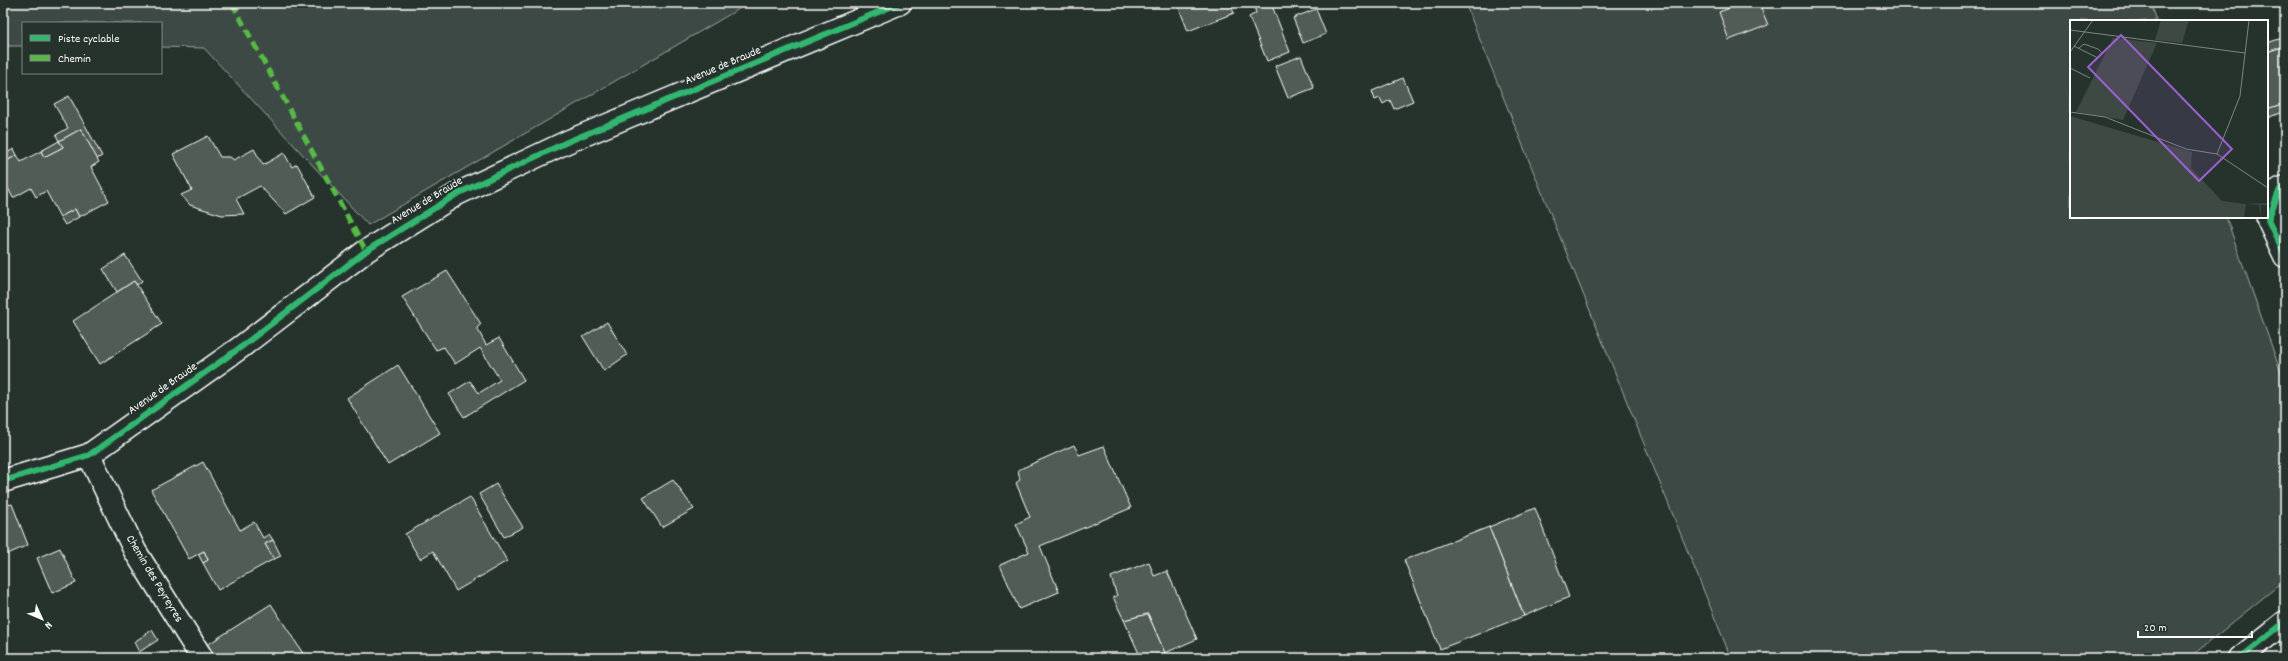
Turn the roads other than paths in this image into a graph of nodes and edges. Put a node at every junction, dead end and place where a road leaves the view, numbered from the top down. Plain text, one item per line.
1 (900, 3) edge
2 (2285, 187) edge
3 (2285, 256) edge
4 (89, 455) junction
5 (3, 481) edge
6 (2285, 622) edge
7 (202, 658) edge
8 (2240, 658) edge

1 - 4 street, Avenue de Braude
2 - 3 street
4 - 5 street, Avenue de Braude
4 - 7 street, Chemin des Peyreyres
6 - 8 street

